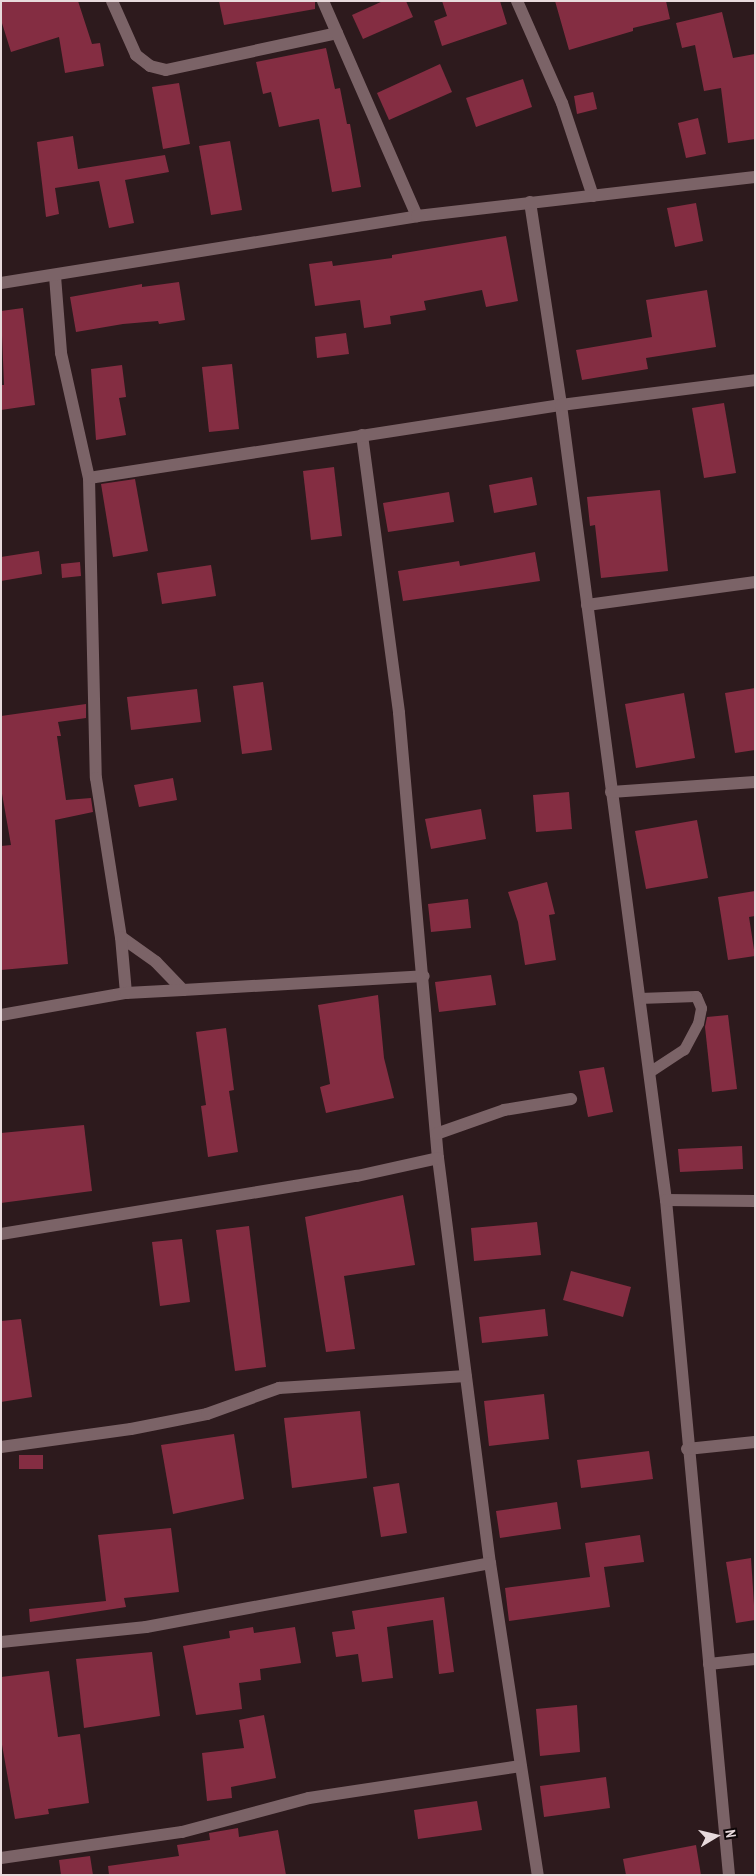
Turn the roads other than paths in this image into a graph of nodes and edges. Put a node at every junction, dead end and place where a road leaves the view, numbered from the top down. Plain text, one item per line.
1 (112, 1) edge
2 (323, 1) edge
3 (517, 1) edge
4 (337, 33) junction
5 (755, 177) edge
6 (593, 196) junction
7 (530, 202) junction
8 (417, 216) junction
9 (55, 276) junction
10 (1, 283) edge
11 (755, 380) edge
12 (561, 405) junction
13 (362, 435) junction
14 (88, 478) junction
15 (755, 582) edge
16 (587, 605) junction
17 (755, 782) edge
18 (611, 792) junction
19 (121, 937) junction
20 (424, 976) junction
21 (183, 990) junction
22 (126, 994) junction
23 (639, 998) junction
24 (1, 1015) edge
25 (649, 1072) junction
26 (571, 1099) dead end
27 (436, 1134) junction
28 (438, 1158) junction
29 (666, 1200) junction
30 (755, 1201) edge
31 (1, 1234) edge
32 (466, 1376) junction
33 (755, 1442) edge
34 (1, 1447) edge
35 (688, 1449) junction
36 (490, 1563) junction
37 (1, 1642) edge
38 (755, 1659) edge
39 (709, 1664) junction
40 (521, 1766) junction
41 (1, 1858) edge
42 (538, 1875) edge
43 (729, 1875) edge

1 - 4 street
2 - 4 street
3 - 6 street
4 - 8 street
5 - 6 street
6 - 7 street
7 - 8 street
7 - 12 street
8 - 9 street
9 - 10 street
9 - 14 street
11 - 12 street
12 - 13 street
12 - 16 street
13 - 14 street
13 - 20 street
14 - 19 street
15 - 16 street
16 - 18 street
17 - 18 street
18 - 23 street
19 - 21 street
19 - 22 street
20 - 21 street
20 - 27 street
21 - 22 street
22 - 24 street
23 - 25 street
23 - 25 lane
25 - 29 street
26 - 27 street
27 - 28 street
28 - 31 street
28 - 32 street
29 - 30 street
29 - 35 street
32 - 34 street
32 - 36 street
33 - 35 street
35 - 39 street
36 - 37 street
36 - 40 street
38 - 39 street
39 - 43 street
40 - 41 street
40 - 42 street

